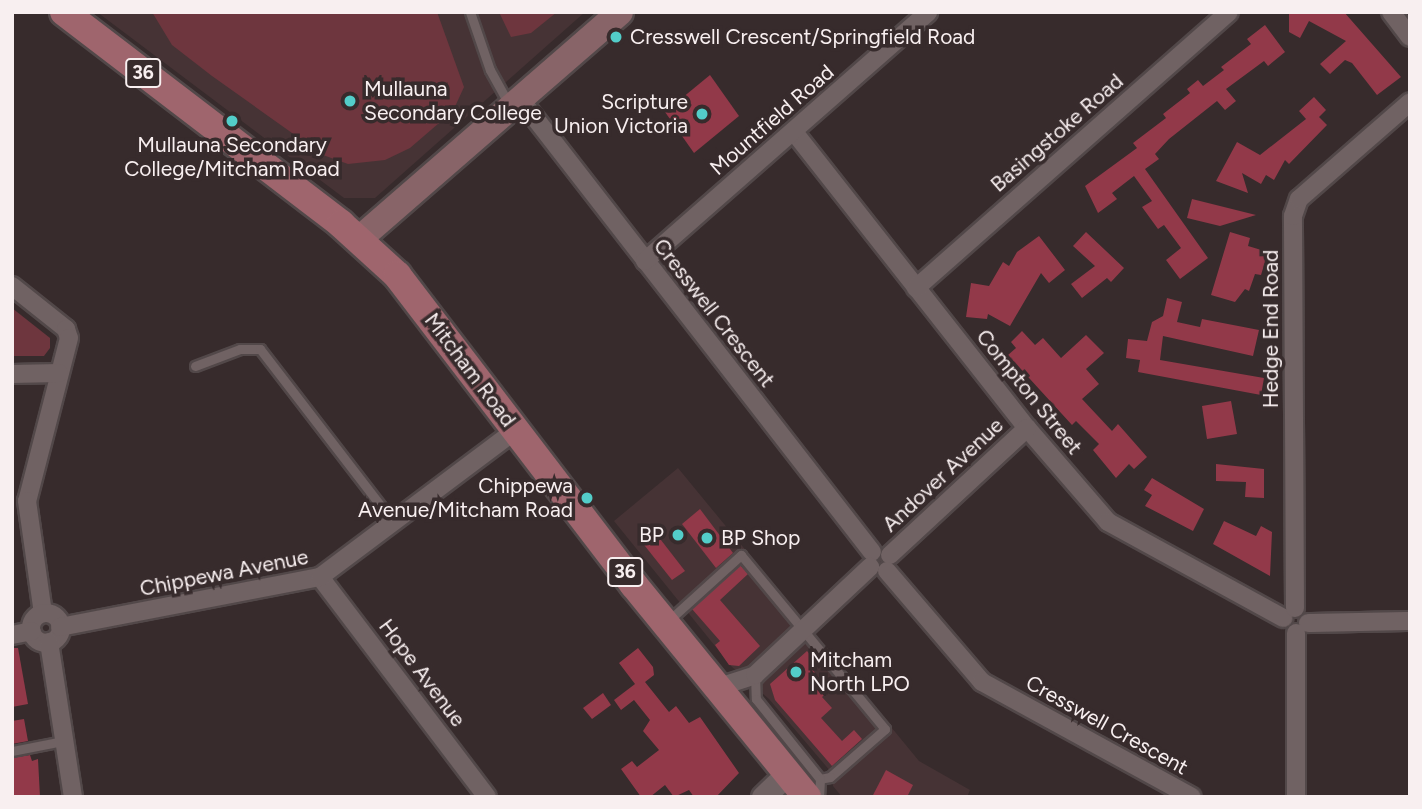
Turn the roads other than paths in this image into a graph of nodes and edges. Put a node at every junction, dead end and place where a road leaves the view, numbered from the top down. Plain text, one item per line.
1 (64, 12) edge
2 (470, 12) edge
3 (620, 12) edge
4 (928, 12) edge
5 (1229, 12) edge
6 (1391, 12) edge
7 (1410, 37) edge
8 (1410, 102) edge
9 (516, 104) junction
10 (794, 132) junction
11 (358, 240) junction
12 (645, 261) junction
13 (12, 286) edge
14 (916, 288) junction
15 (195, 366) dead end
16 (60, 373) junction
17 (12, 374) edge
18 (1027, 428) junction
19 (516, 430) junction
20 (393, 522) junction
21 (880, 561) junction
22 (320, 577) junction
23 (43, 613) junction
24 (1289, 613) junction
25 (1410, 621) edge
26 (665, 623) junction
27 (60, 627) junction
28 (1302, 628) junction
29 (804, 629) junction
30 (32, 631) junction
31 (12, 635) edge
32 (49, 642) junction
33 (755, 675) junction
34 (719, 687) junction
35 (748, 706) junction
36 (64, 741) junction
37 (12, 751) edge
38 (788, 773) junction
39 (813, 788) edge
40 (73, 797) edge
41 (487, 797) edge
42 (763, 797) edge
43 (819, 797) edge
44 (1192, 797) edge
45 (1296, 797) edge

1 - 11 main road, Mitcham Road / 36
2 - 9 lane
3 - 9 main road
4 - 10 street, Mountfield Road
5 - 14 street, Basingstoke Road
6 - 7 street
8 - 24 street, Hedge End Road
9 - 11 main road
9 - 12 street, Cresswell Crescent
10 - 12 street, Mountfield Road
10 - 14 street, Compton Street
11 - 19 main road, Mitcham Road / 36
12 - 21 street, Cresswell Crescent
13 - 16 street
14 - 18 street, Compton Street
15 - 20 lane
16 - 17 street
16 - 23 street
18 - 21 street, Andover Avenue
18 - 24 street, Compton Street
19 - 20 street, Chippewa Avenue
19 - 26 main road, Mitcham Road / 36
20 - 22 street, Chippewa Avenue
21 - 29 street, Andover Avenue
21 - 44 street, Cresswell Crescent
22 - 27 street, Chippewa Avenue
22 - 41 street, Hope Avenue
23 - 27 street
23 - 30 street
24 - 28 street
25 - 28 street
26 - 29 lane
26 - 34 main road, Mitcham Road / 36
27 - 32 street
28 - 45 street
29 - 33 street, Andover Avenue
29 - 39 lane
30 - 31 street
30 - 32 street
32 - 36 street
33 - 34 street, Andover Avenue
33 - 35 lane
34 - 35 main road, Mitcham Road / 36
35 - 38 main road, Mitcham Road / 36
35 - 39 lane
36 - 37 lane
36 - 40 street
38 - 39 main road, Mitcham Road / 36
38 - 42 street
39 - 43 lane

